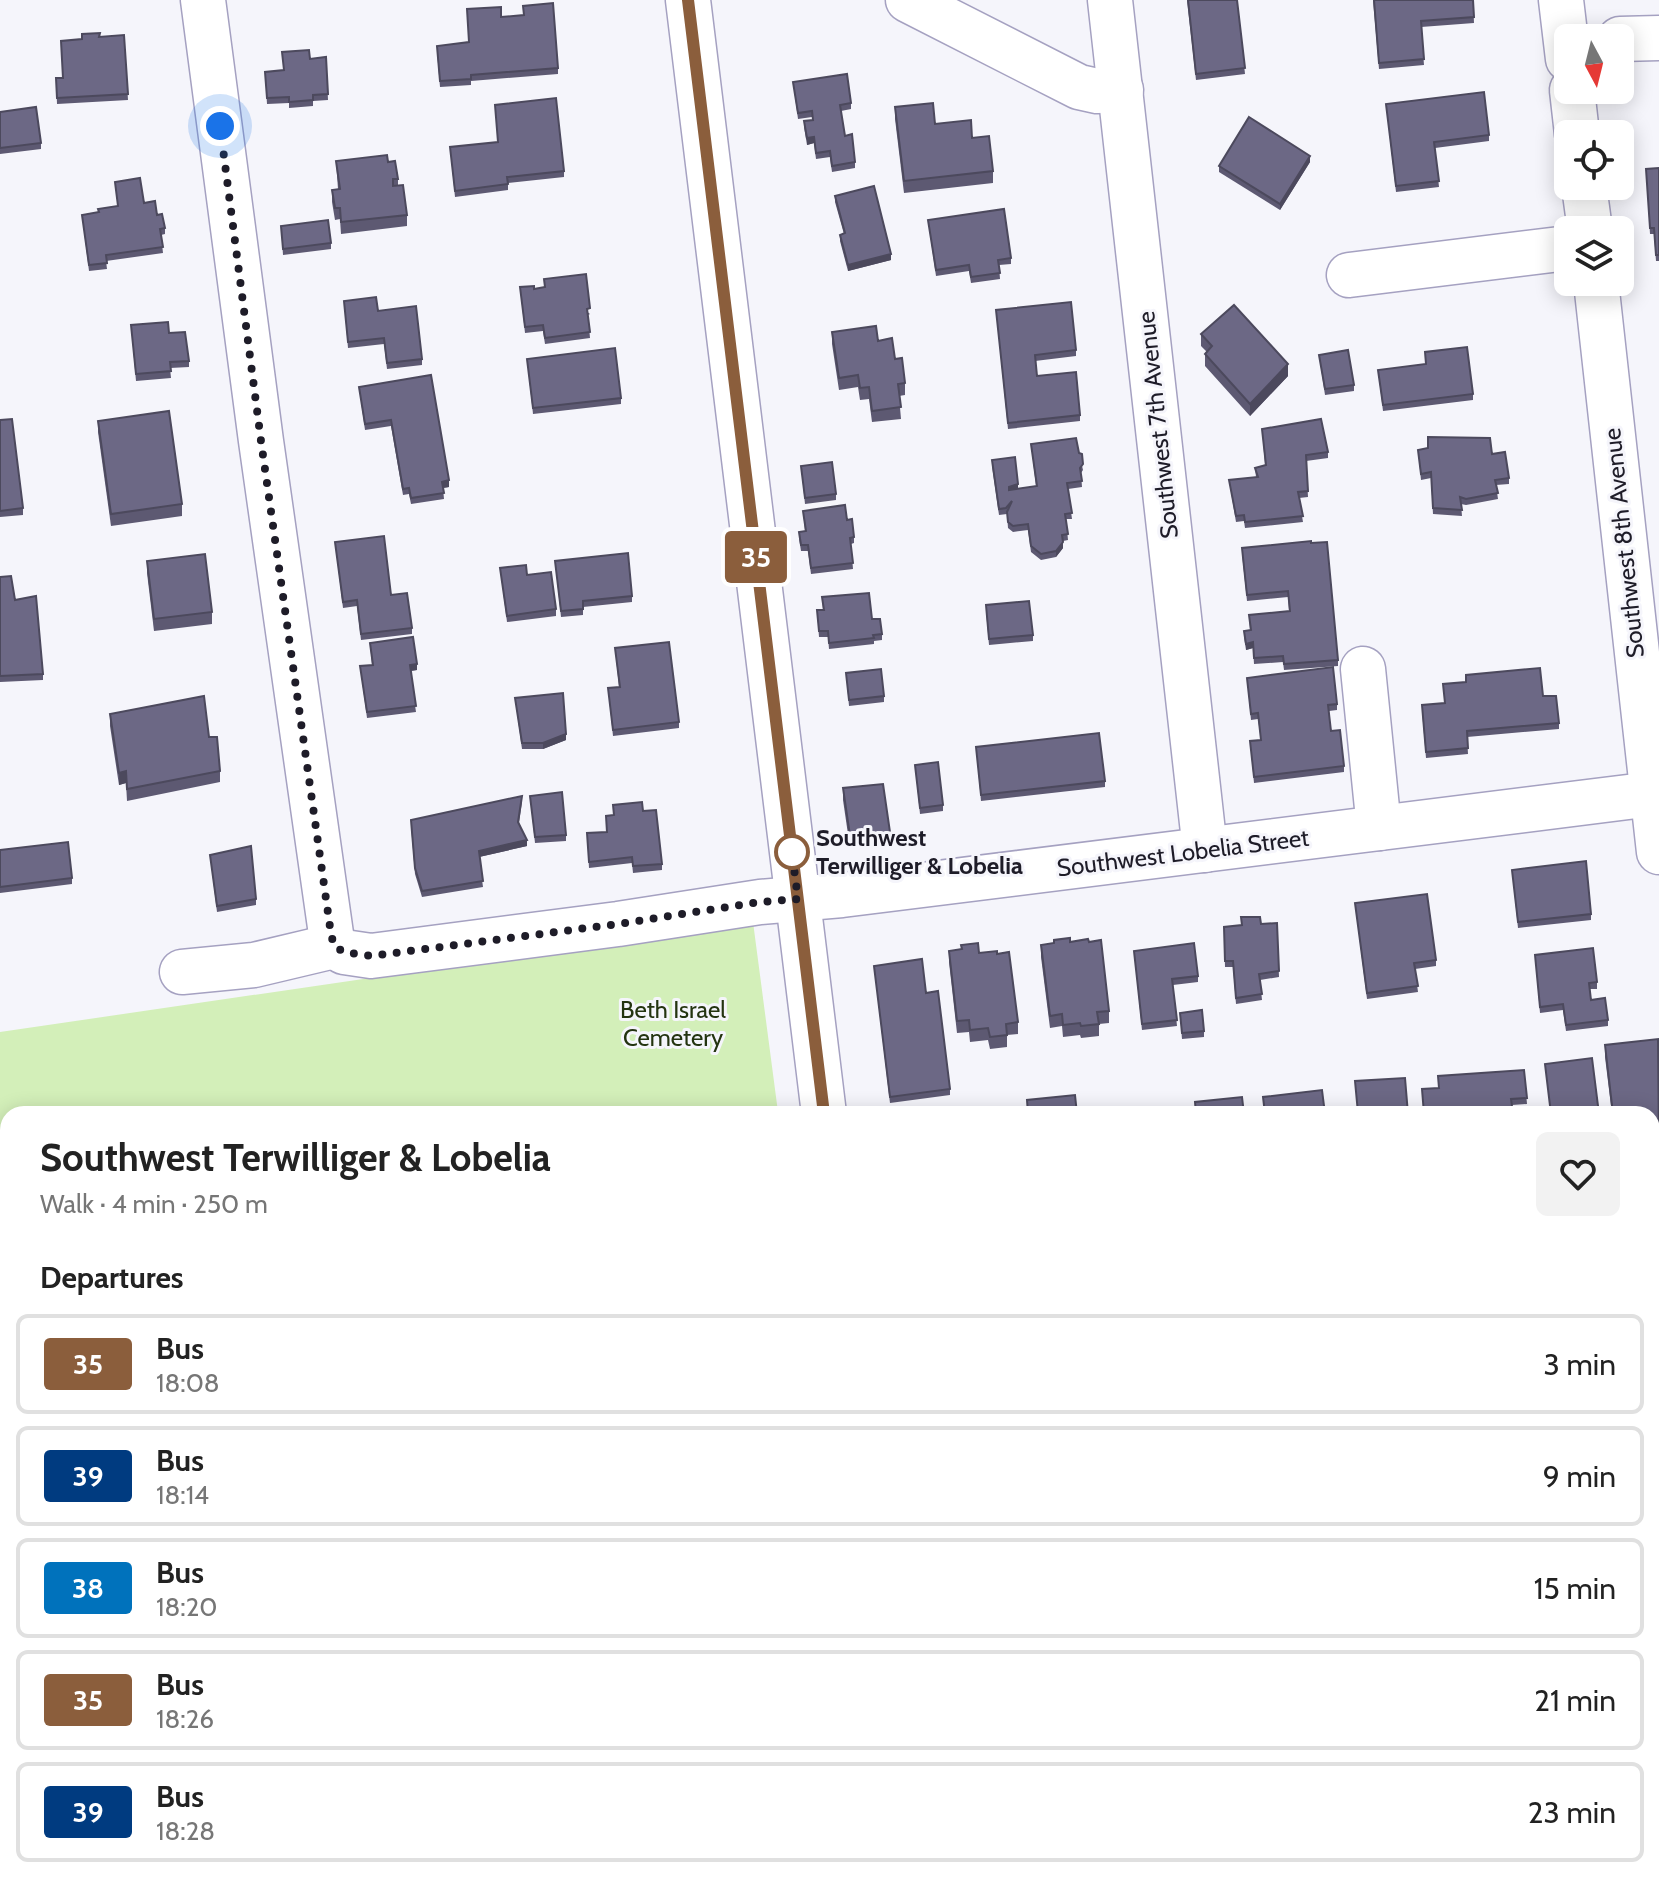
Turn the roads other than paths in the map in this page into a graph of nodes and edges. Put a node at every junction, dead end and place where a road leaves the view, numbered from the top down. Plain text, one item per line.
1 (203, 0) edge
2 (688, 0) edge
3 (908, 0) edge
4 (1110, 0) edge
5 (1659, 38) edge
6 (1634, 39) edge
7 (1121, 90) junction
8 (1554, 250) edge
9 (1349, 275) dead end
10 (1598, 296) edge
11 (1363, 669) dead end
12 (1652, 794) junction
13 (1379, 828) junction
14 (1205, 850) junction
15 (1659, 852) edge
16 (798, 899) junction
17 (334, 946) junction
18 (182, 972) dead end
19 (823, 1106) edge

1 - 17 street
2 - 16 street
3 - 7 street
4 - 7 street, Southwest 7th Avenue
5 - 6 street
7 - 14 street, Southwest 7th Avenue
8 - 9 street
10 - 12 street, Southwest 8th Avenue
11 - 13 street
12 - 13 street, Southwest Lobelia Street
12 - 15 street, Southwest 8th Avenue
13 - 14 street, Southwest Lobelia Street
14 - 16 street, Southwest Lobelia Street
16 - 17 street, Southwest Lobelia Street
16 - 19 street
17 - 18 street

